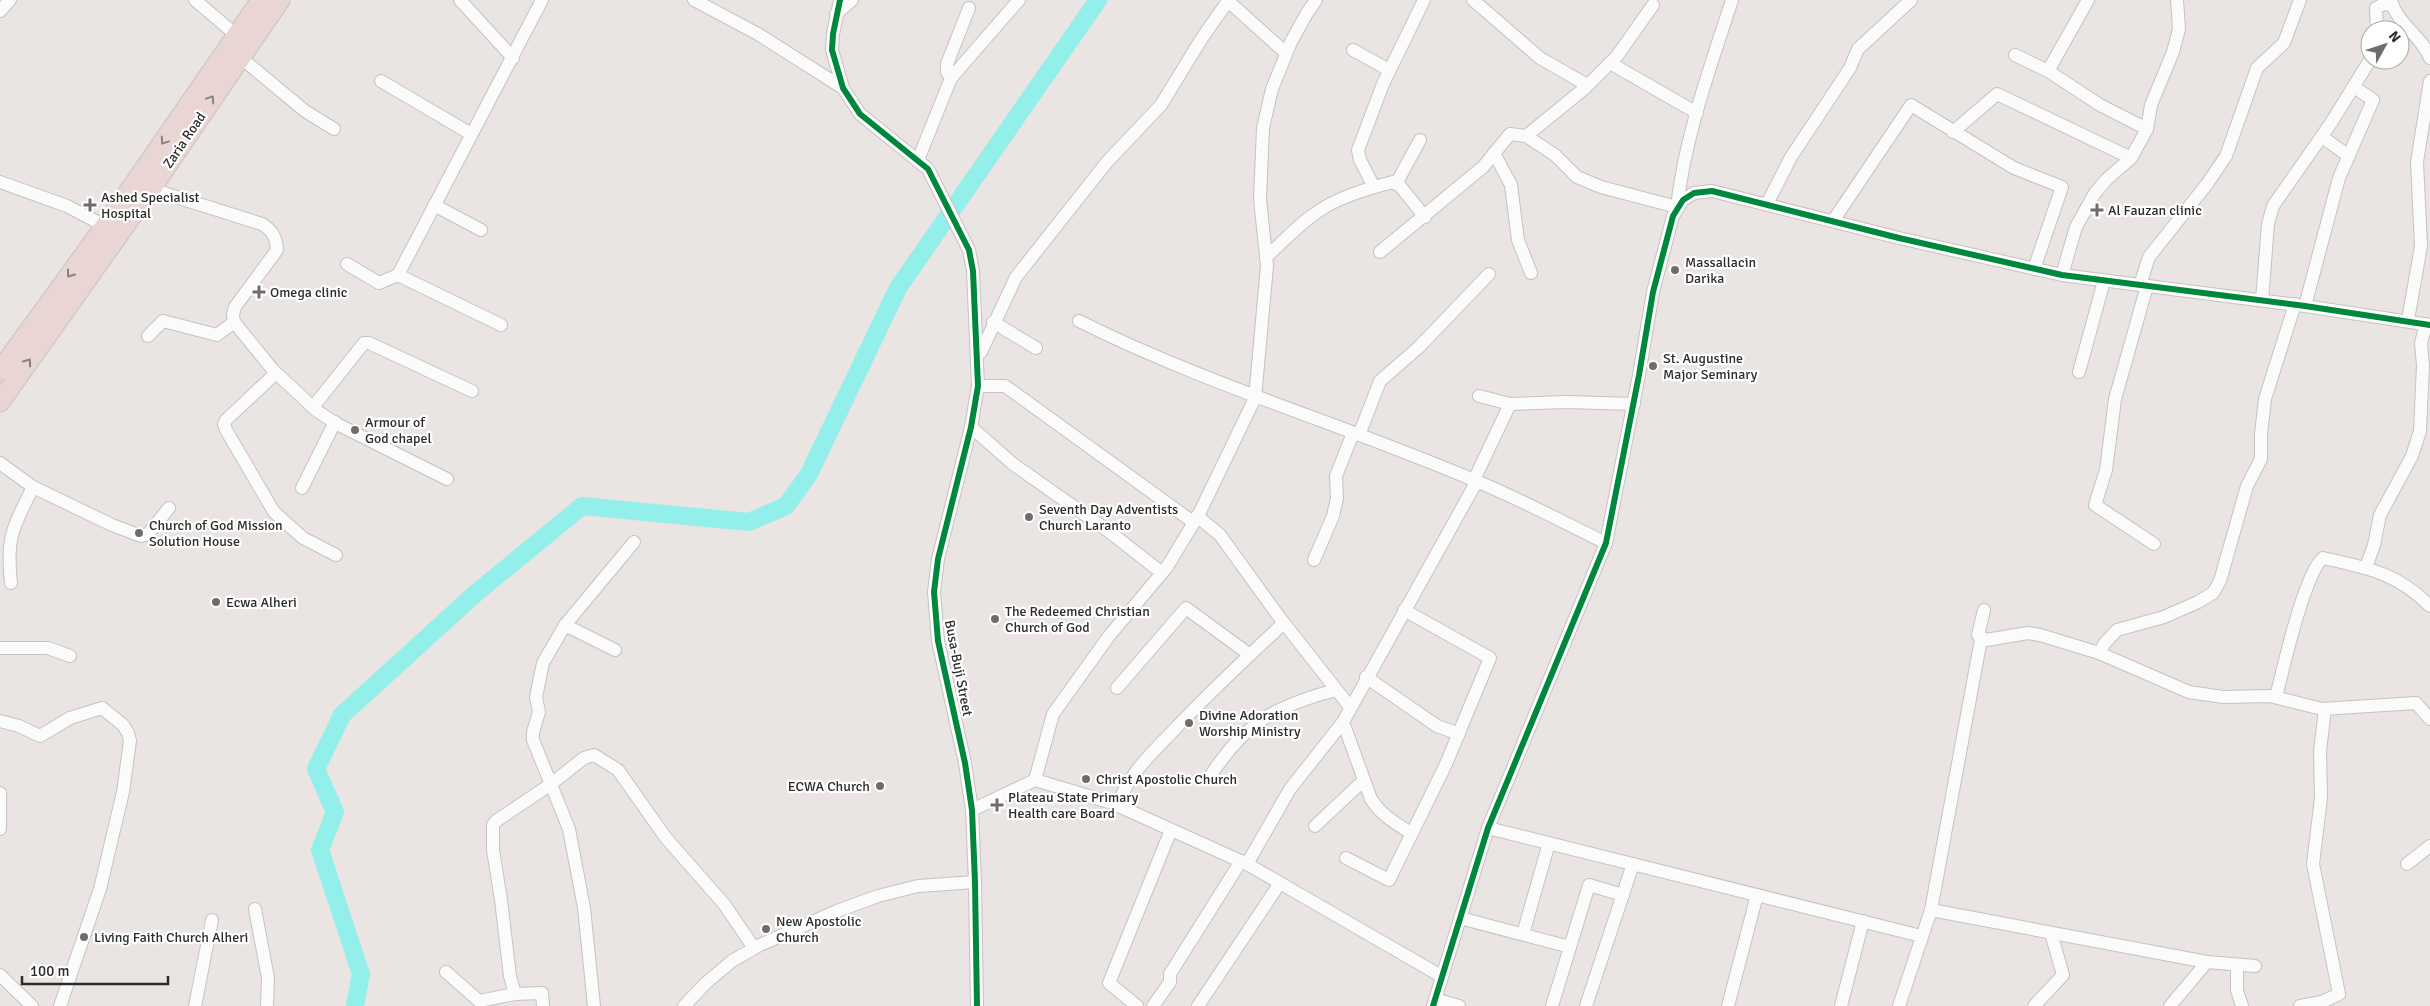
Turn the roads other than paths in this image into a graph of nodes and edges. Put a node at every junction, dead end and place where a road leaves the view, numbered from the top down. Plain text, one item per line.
1 (10, 0) edge
2 (195, 0) edge
3 (261, 0) edge
4 (280, 0) edge
5 (460, 0) edge
6 (542, 0) edge
7 (694, 0) edge
8 (840, 0) edge
9 (852, 0) edge
10 (1019, 0) edge
11 (1228, 0) edge
12 (1316, 0) edge
13 (1424, 0) edge
14 (1473, 0) edge
15 (1732, 0) edge
16 (1912, 0) edge
17 (2088, 0) edge
18 (2177, 0) edge
19 (2300, 0) edge
20 (2392, 3) edge
21 (1653, 5) dead end
22 (969, 8) dead end
23 (0, 11) edge
24 (836, 14) junction
25 (2377, 20) edge
26 (248, 28) junction
27 (1353, 50) dead end
28 (1286, 53) junction
29 (2015, 55) dead end
30 (240, 57) junction
31 (513, 58) junction
32 (2430, 58) edge
33 (1610, 63) junction
34 (1389, 70) junction
35 (2364, 70) edge
36 (2048, 71) junction
37 (951, 78) junction
38 (381, 81) dead end
39 (2430, 81) edge
40 (1588, 85) junction
41 (2354, 87) junction
42 (843, 88) junction
43 (1697, 113) junction
44 (334, 128) dead end
45 (2147, 129) junction
46 (1953, 132) junction
47 (471, 134) junction
48 (1526, 136) junction
49 (2322, 137) junction
50 (1420, 140) dead end
51 (1494, 153) junction
52 (2348, 156) junction
53 (2132, 158) junction
54 (918, 160) junction
55 (0, 182) edge
56 (1396, 184) junction
57 (1374, 187) junction
58 (151, 189) junction
59 (1766, 204) junction
60 (434, 205) junction
61 (1677, 207) junction
62 (1425, 217) junction
63 (1833, 221) junction
64 (105, 226) junction
65 (481, 230) dead end
66 (1380, 252) dead end
67 (1266, 258) junction
68 (347, 264) dead end
69 (2034, 269) junction
70 (1531, 272) dead end
71 (1489, 274) dead end
72 (398, 275) junction
73 (2062, 275) junction
74 (2104, 281) junction
75 (2143, 286) junction
76 (2262, 300) junction
77 (2300, 305) junction
78 (2408, 320) junction
79 (1080, 321) dead end
80 (234, 322) junction
81 (993, 322) junction
82 (2428, 324) edge
83 (501, 325) dead end
84 (148, 336) dead end
85 (1036, 348) dead end
86 (979, 356) junction
87 (2, 363) edge
88 (2079, 372) dead end
89 (276, 374) junction
90 (978, 386) junction
91 (472, 391) dead end
92 (1479, 396) dead end
93 (1255, 398) junction
94 (0, 402) edge
95 (1510, 404) junction
96 (1634, 404) junction
97 (312, 408) junction
98 (334, 422) junction
99 (971, 427) junction
100 (1356, 434) junction
101 (0, 463) edge
102 (447, 479) dead end
103 (1476, 481) junction
104 (33, 487) junction
105 (302, 488) dead end
106 (168, 508) dead end
107 (1195, 519) junction
108 (634, 542) dead end
109 (1606, 543) junction
110 (2154, 544) dead end
111 (336, 555) dead end
112 (1314, 560) dead end
113 (2366, 567) junction
114 (1162, 573) junction
115 (11, 583) dead end
116 (2430, 606) edge
117 (1404, 610) junction
118 (1984, 610) dead end
119 (1284, 624) junction
120 (565, 625) junction
121 (1981, 639) junction
122 (0, 648) edge
123 (615, 650) dead end
124 (2100, 653) junction
125 (1250, 655) junction
126 (70, 656) dead end
127 (1366, 677) junction
128 (1117, 688) dead end
129 (1336, 690) junction
130 (2276, 697) junction
131 (1350, 707) junction
132 (2325, 709) junction
133 (2430, 719) edge
134 (0, 721) edge
135 (1342, 722) junction
136 (1460, 734) junction
137 (1209, 778) dead end
138 (1035, 780) junction
139 (1364, 780) junction
140 (551, 784) junction
141 (0, 793) edge
142 (0, 797) edge
143 (1118, 806) junction
144 (972, 810) junction
145 (1315, 826) dead end
146 (1488, 828) junction
147 (0, 829) edge
148 (1171, 830) junction
149 (1411, 833) junction
150 (1549, 843) junction
151 (2430, 846) edge
152 (1346, 858) dead end
153 (1244, 862) junction
154 (1633, 864) junction
155 (2407, 864) dead end
156 (976, 882) junction
157 (1280, 883) junction
158 (1624, 895) junction
159 (1757, 895) junction
160 (255, 909) dead end
161 (1931, 910) junction
162 (1460, 918) junction
163 (212, 920) dead end
164 (1863, 921) junction
165 (2051, 933) junction
166 (1523, 934) junction
167 (1921, 936) junction
168 (1570, 946) junction
169 (754, 948) junction
170 (2207, 962) junction
171 (2237, 965) junction
172 (2255, 966) dead end
173 (446, 972) dead end
174 (0, 975) edge
175 (1441, 976) junction
176 (515, 994) junction
177 (1434, 1003) edge
178 (32, 1006) edge
179 (60, 1006) edge
180 (195, 1006) edge
181 (267, 1006) edge
182 (543, 1006) edge
183 (594, 1006) edge
184 (684, 1006) edge
185 (977, 1006) edge
186 (1137, 1006) edge
187 (1153, 1006) edge
188 (1198, 1006) edge
189 (1459, 1006) edge
190 (1552, 1006) edge
191 (1586, 1006) edge
192 (1728, 1006) edge
193 (1841, 1006) edge
194 (1900, 1006) edge
195 (2034, 1006) edge
196 (2170, 1006) edge
197 (2242, 1006) edge
198 (2300, 1006) edge

1 - 23 street
2 - 26 street
3 - 26 highway
4 - 26 highway, Zaria Road
5 - 31 street
6 - 31 street
7 - 42 street
8 - 24 street
9 - 24 street
10 - 37 street
11 - 28 street
11 - 81 street
12 - 28 street
13 - 34 street
14 - 40 street
15 - 43 street
16 - 59 street
17 - 36 street
18 - 45 street
19 - 75 street
20 - 25 street
20 - 32 street
21 - 33 street
22 - 37 street
24 - 42 street
26 - 30 highway, Zaria Road
26 -> 64 highway
27 - 34 street
28 - 67 street
29 - 36 street
30 - 44 street
58 -> 30 highway, Zaria Road
31 - 47 street
33 - 40 street
33 - 43 street
34 - 57 street
35 - 41 street
36 - 45 street
37 - 54 street
38 - 47 street
39 - 78 street
40 - 48 street
41 - 49 street
41 - 52 street
42 - 54 street, Busa-Buji Street
43 - 61 street
45 - 53 street
46 - 53 street
46 - 63 street
46 - 69 street
47 - 60 street
48 - 51 street
48 - 61 street
49 - 52 street
49 - 76 street
50 - 56 street
51 - 62 street
51 - 70 street
52 - 77 street
53 - 73 street
54 - 86 street, Busa-Buji Street
55 - 64 street
56 - 57 street
56 - 62 street
57 - 67 street
58 - 80 street
94 -> 58 highway, Zaria Road
59 - 61 street
59 - 63 street
60 - 65 street
60 - 72 street
61 - 96 street
62 - 66 street
63 - 69 street
64 -> 87 highway
67 - 93 street
68 - 72 street
69 - 73 street
71 - 100 street
72 - 83 street
73 - 74 street
74 - 75 street
74 - 88 street
75 - 76 street
75 - 110 street
76 - 77 street
77 - 78 street
77 - 124 street
78 - 82 street
79 - 93 street
80 - 84 street
80 - 89 street
81 - 85 street
81 - 86 street
82 - 113 street
86 - 90 street, Busa-Buji Street
89 - 97 street
89 - 111 street
90 - 99 street, Busa-Buji Street
90 - 107 street
91 - 97 street
92 - 95 street
93 - 100 street
93 - 107 street
95 - 96 street
95 - 103 street
96 - 109 street
97 - 98 street
98 - 102 street
98 - 105 street
99 - 114 street
99 - 144 street, Busa-Buji Street
100 - 103 street
100 - 112 street
101 - 104 street
103 - 109 street
103 - 117 street
104 - 106 street
104 - 115 street
107 - 114 street
107 - 119 street
108 - 120 street
109 - 146 street
113 - 116 street
113 - 130 street
114 - 138 street
117 - 127 street
117 - 136 street
118 - 121 street
119 - 125 street
119 - 129 street
120 - 123 street
120 - 140 street
121 - 124 street
121 - 161 street
122 - 126 street
124 - 130 street
125 - 128 street
125 - 143 street
127 - 131 street
127 - 136 street
129 - 131 street
129 - 137 street
130 - 132 street
131 - 135 street
132 - 133 street
132 - 198 street
134 - 179 street
135 - 139 street
135 - 153 street
136 - 149 street
138 - 143 street
138 - 144 street
139 - 145 street
139 - 149 street
140 - 169 street
140 - 176 street
140 - 183 street
141 - 142 street
142 - 147 street
143 - 148 street
144 - 156 street, Busa-Buji Street
146 - 150 street
146 - 162 street
148 - 153 street
148 - 186 street
149 - 152 street
150 - 154 street
150 - 166 street
151 - 155 street
153 - 157 street
153 - 187 street
154 - 158 street
154 - 159 street
156 - 169 street
156 - 185 street, Busa-Buji Street
157 - 175 street
157 - 188 street
158 - 168 street
158 - 191 street
159 - 164 street
159 - 192 street
160 - 181 street
161 - 165 street
161 - 167 street
162 - 166 street
162 - 175 street
163 - 180 street
164 - 167 street
164 - 193 street
165 - 170 street
165 - 195 street
166 - 168 street
167 - 194 street
168 - 190 street
169 - 184 street
170 - 171 street
170 - 196 street
171 - 172 street
171 - 197 street
173 - 176 street
174 - 178 street
175 - 177 street
176 - 182 street
177 - 189 street

